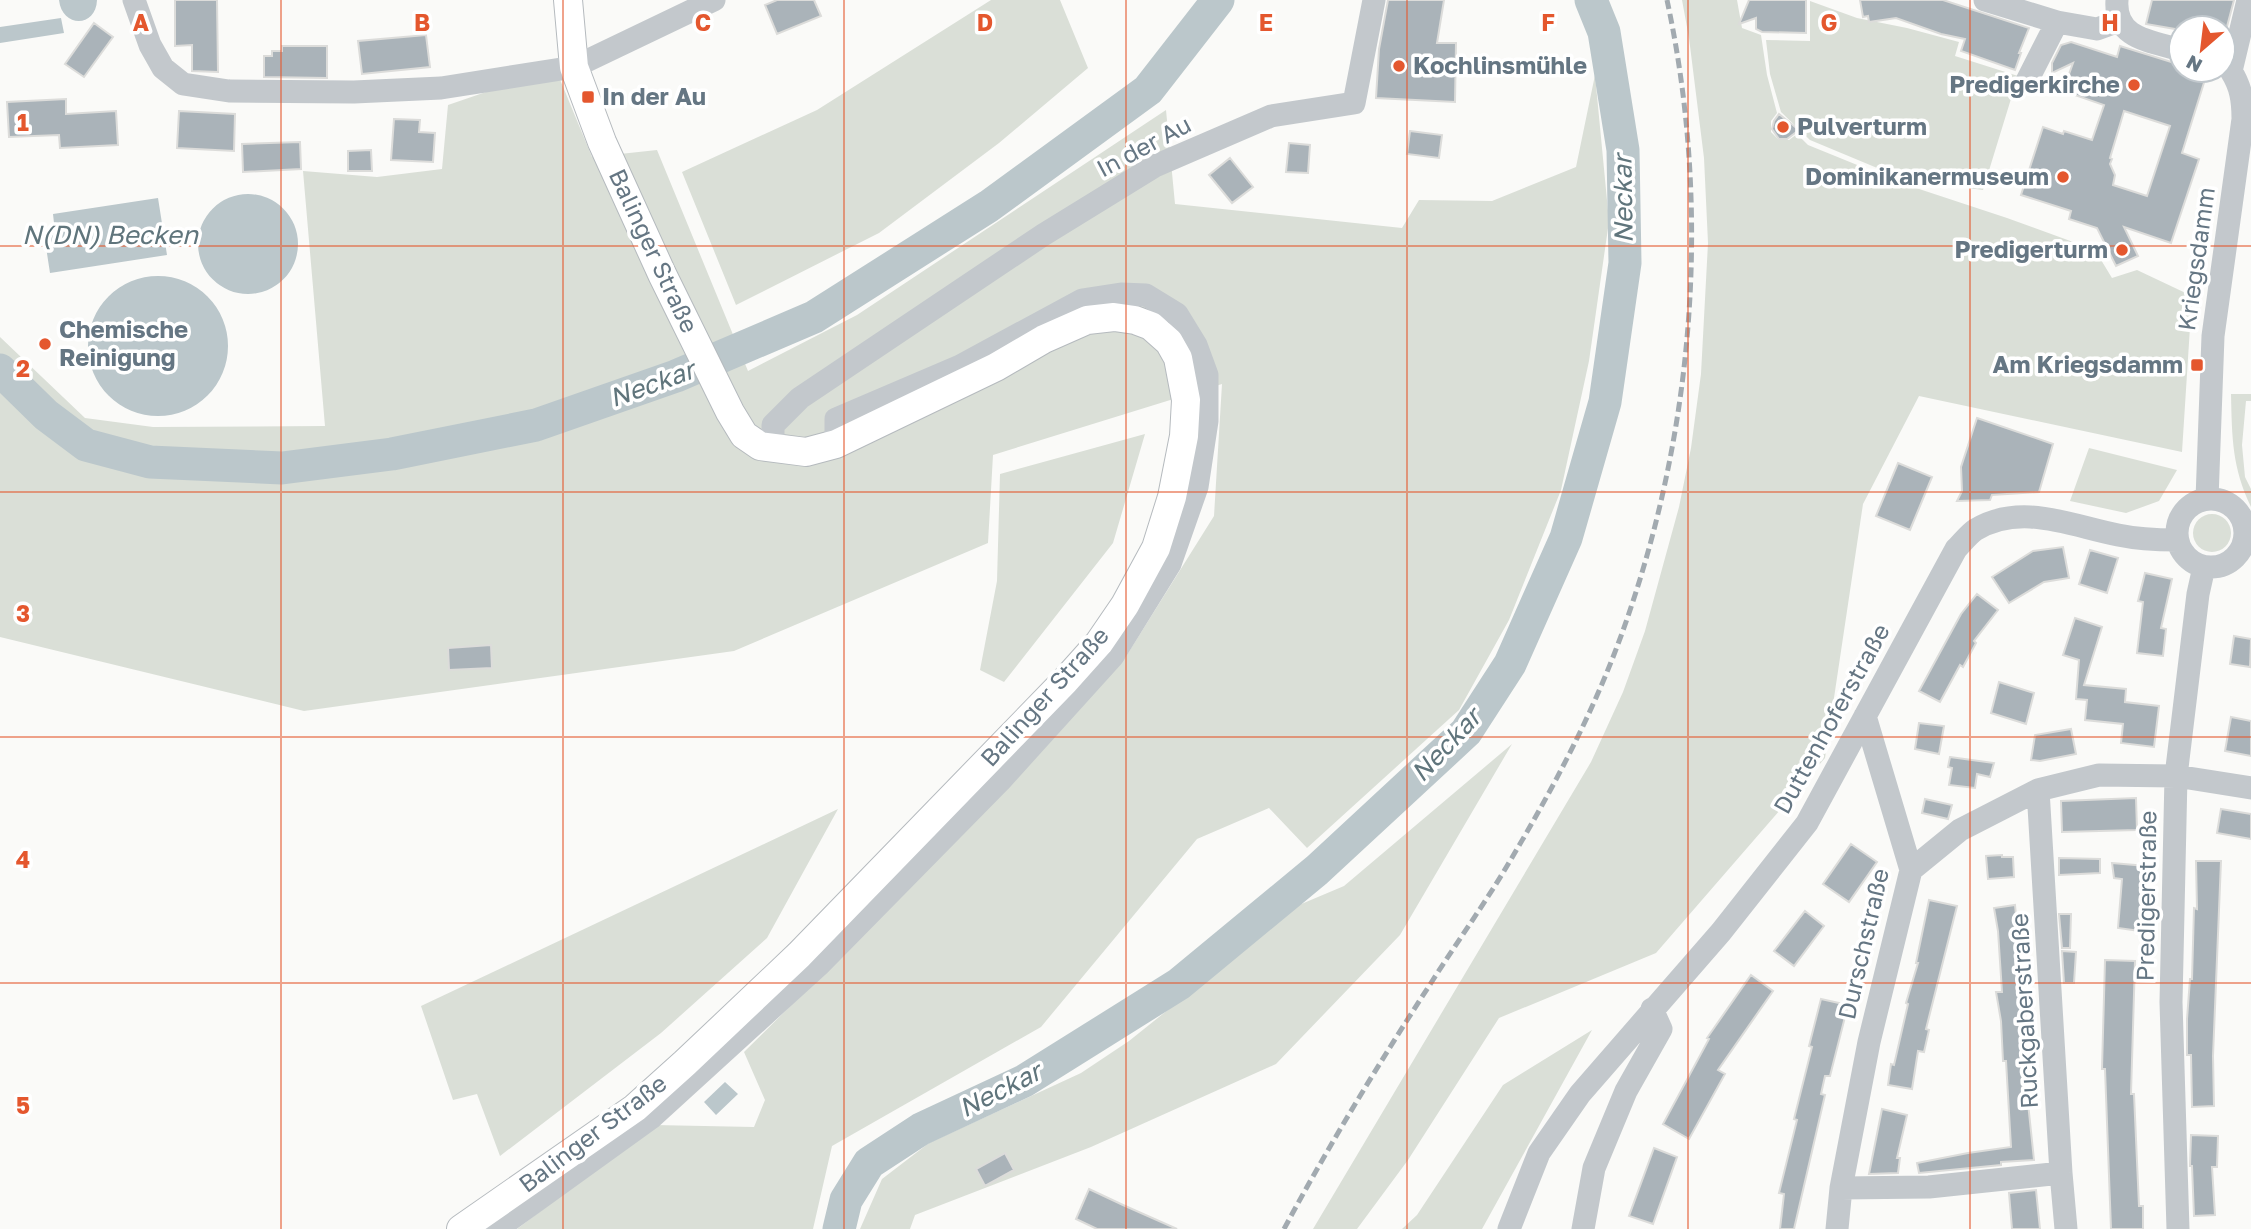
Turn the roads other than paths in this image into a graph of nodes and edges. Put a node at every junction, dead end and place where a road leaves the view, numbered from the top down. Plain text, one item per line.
1 (134, 0) edge
2 (568, 0) edge
3 (714, 0) edge
4 (1374, 0) edge
5 (1985, 0) edge
6 (2248, 0) edge
7 (2123, 19) edge
8 (2057, 22) junction
9 (2167, 43) edge
10 (2237, 58) edge
11 (574, 67) junction
12 (2237, 76) edge
13 (2026, 83) dead end
14 (2246, 137) edge
15 (2241, 211) edge
16 (836, 444) junction
17 (773, 448) junction
18 (2207, 499) junction
19 (2177, 540) junction
20 (2246, 553) edge
21 (2204, 567) junction
22 (1865, 716) junction
23 (2176, 776) junction
24 (2251, 788) edge
25 (2038, 790) junction
26 (1911, 870) junction
27 (1652, 1009) junction
28 (2061, 1173) junction
29 (1841, 1188) junction
30 (461, 1229) edge
31 (497, 1229) edge
32 (1509, 1229) edge
33 (1583, 1229) edge
34 (1837, 1229) edge
35 (2066, 1229) edge
36 (2178, 1229) edge

1 - 11 street
2 - 11 main road, Balinger Straße
3 - 11 street
4 - 17 street, In der Au
5 - 8 street
6 - 10 street
7 - 8 street
7 - 9 street
8 - 13 street
11 - 17 main road, Balinger Straße
12 - 14 street, Kriegsdamm
14 - 15 street, Kriegsdamm
15 - 18 street, Kriegsdamm
16 - 17 main road, Balinger Straße
16 - 30 main road, Balinger Straße
16 - 31 street
18 - 19 street
18 - 20 street
19 - 21 street
19 - 22 street, Duttenhoferstraße
20 - 21 street
21 - 23 street, Predigerstraße
22 - 26 street, Durschstraße
22 - 27 street, Duttenhoferstraße
23 - 24 street
23 - 25 street
23 - 36 street, Predigerstraße
25 - 26 street
25 - 28 street, Ruckgaberstraße
26 - 29 street, Durschstraße
27 - 32 street, Duttenhoferstraße
27 - 33 street
28 - 29 street
28 - 35 street, Ruckgaberstraße
29 - 34 street, Durschstraße

